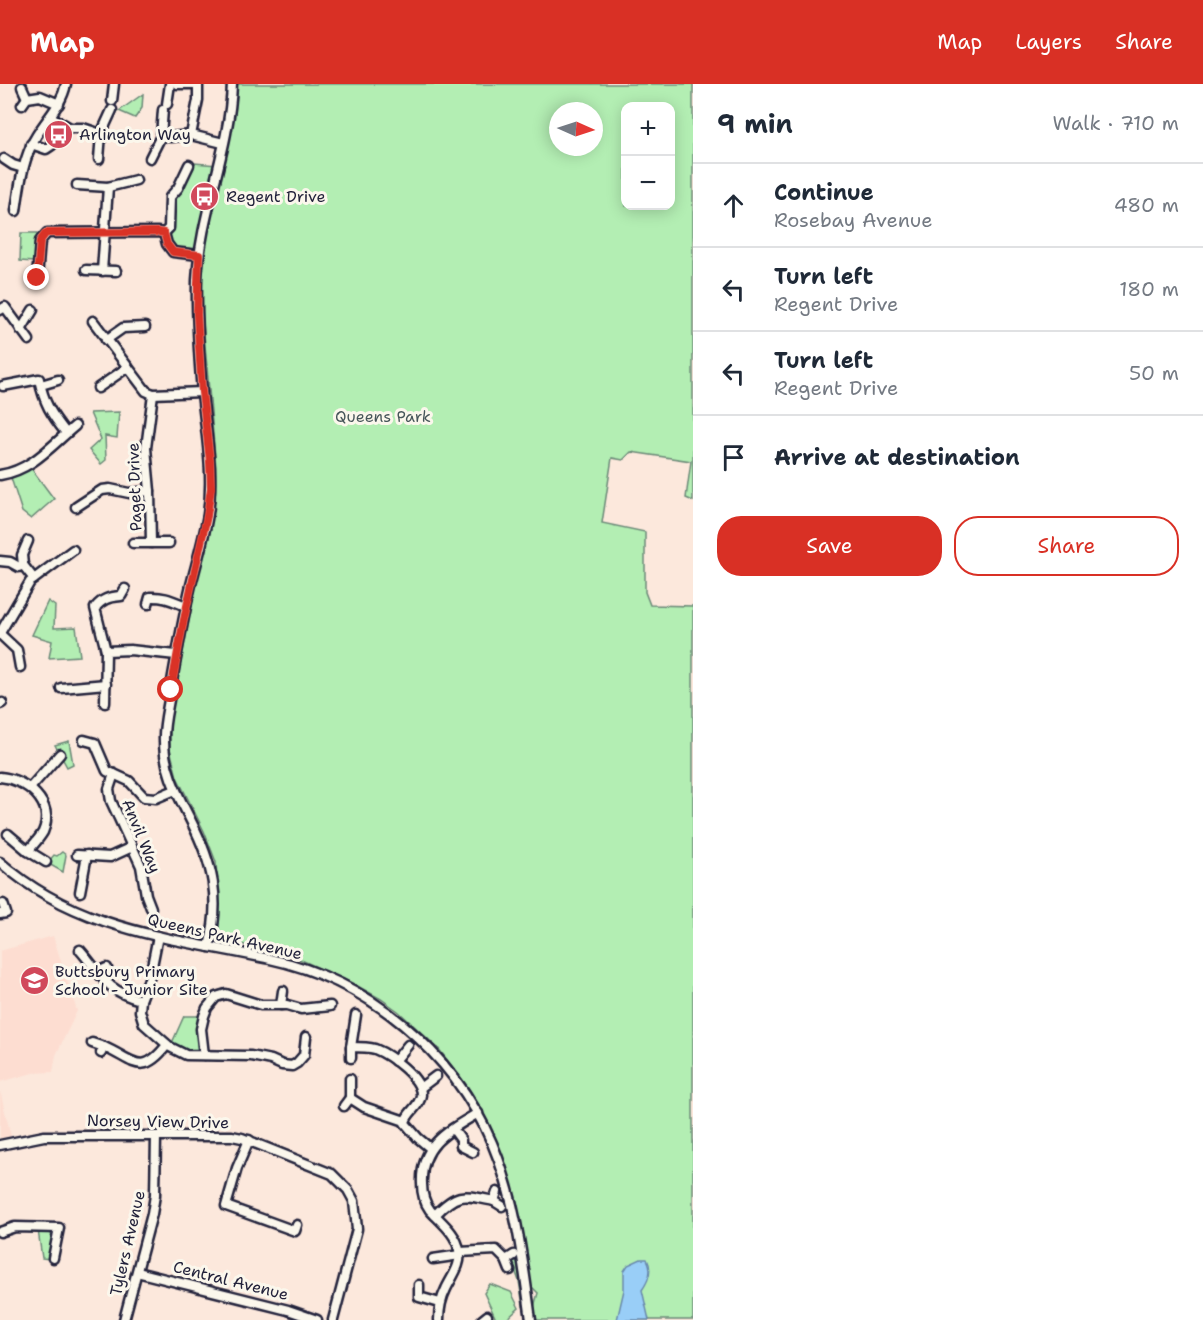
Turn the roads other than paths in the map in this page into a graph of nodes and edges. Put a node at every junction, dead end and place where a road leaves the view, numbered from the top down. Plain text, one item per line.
1 (66, 84) edge
2 (114, 84) edge
3 (170, 84) edge
4 (177, 84) edge
5 (197, 84) edge
6 (232, 84) edge
7 (22, 87) dead end
8 (59, 104) junction
9 (51, 117) junction
10 (45, 124) junction
11 (101, 134) junction
12 (191, 135) junction
13 (161, 136) junction
14 (223, 143) junction
15 (31, 144) junction
16 (150, 158) dead end
17 (4, 159) dead end
18 (99, 159) dead end
19 (189, 165) dead end
20 (23, 168) junction
21 (136, 180) dead end
22 (78, 185) dead end
23 (108, 187) junction
24 (16, 211) dead end
25 (105, 232) junction
26 (164, 233) junction
27 (199, 255) junction
28 (86, 270) dead end
29 (102, 271) junction
30 (116, 271) dead end
31 (37, 278) dead end
32 (0, 310) edge
33 (33, 310) dead end
34 (93, 321) dead end
35 (145, 327) dead end
36 (21, 330) junction
37 (29, 340) dead end
38 (106, 340) junction
39 (128, 367) junction
40 (58, 380) dead end
41 (40, 385) junction
42 (3, 386) dead end
43 (98, 388) dead end
44 (202, 392) junction
45 (153, 394) junction
46 (75, 426) dead end
47 (66, 433) junction
48 (0, 476) edge
49 (150, 491) junction
50 (76, 507) dead end
51 (28, 541) dead end
52 (133, 543) dead end
53 (151, 543) junction
54 (169, 543) dead end
55 (74, 550) dead end
56 (0, 561) edge
57 (23, 565) junction
58 (34, 579) junction
59 (124, 589) dead end
60 (148, 604) dead end
61 (186, 606) junction
62 (0, 634) edge
63 (106, 651) junction
64 (176, 655) junction
65 (20, 667) dead end
66 (106, 684) junction
67 (61, 688) dead end
68 (105, 703) dead end
69 (84, 740) dead end
70 (60, 754) dead end
71 (114, 774) junction
72 (0, 777) edge
73 (30, 788) junction
74 (175, 790) junction
75 (8, 834) dead end
76 (132, 847) junction
77 (28, 851) junction
78 (0, 862) edge
79 (46, 862) dead end
80 (80, 892) dead end
81 (3, 904) dead end
82 (151, 908) dead end
83 (0, 914) edge
84 (158, 936) junction
85 (209, 947) junction
86 (80, 950) dead end
87 (107, 968) dead end
88 (98, 972) junction
89 (283, 991) dead end
90 (141, 1000) junction
91 (281, 1005) junction
92 (330, 1006) dead end
93 (356, 1016) dead end
94 (306, 1037) dead end
95 (92, 1043) dead end
96 (167, 1045) junction
97 (408, 1045) dead end
98 (351, 1047) junction
99 (204, 1055) junction
100 (351, 1058) dead end
101 (394, 1062) junction
102 (436, 1076) dead end
103 (350, 1079) dead end
104 (420, 1088) junction
105 (350, 1098) junction
106 (344, 1106) dead end
107 (478, 1113) junction
108 (405, 1121) junction
109 (453, 1129) junction
110 (156, 1136) junction
111 (249, 1140) junction
112 (0, 1145) edge
113 (430, 1148) junction
114 (472, 1152) dead end
115 (496, 1192) dead end
116 (435, 1215) junction
117 (295, 1231) dead end
118 (0, 1232) edge
119 (460, 1254) junction
120 (52, 1258) dead end
121 (433, 1259) dead end
122 (510, 1270) dead end
123 (137, 1272) junction
124 (419, 1285) dead end
125 (440, 1303) junction
126 (124, 1320) edge
127 (317, 1320) edge
128 (333, 1320) edge
129 (439, 1320) edge
130 (531, 1320) edge

1 - 8 street
2 - 11 street
3 - 13 street
4 - 5 street
5 - 12 street
6 - 14 street
7 - 8 street
8 - 9 street
9 - 10 street
9 - 11 street
10 - 15 street
10 - 15 street
11 - 18 street
12 - 13 street
12 - 14 street
13 - 16 street
14 - 27 street
15 - 20 street
17 - 20 street
19 - 26 street
20 - 24 street
21 - 23 street
22 - 23 street
23 - 25 street
25 - 26 street
25 - 29 street
25 - 31 street
26 - 27 street
27 - 44 street
28 - 29 street
29 - 30 street
32 - 36 street
33 - 36 street
34 - 38 street
35 - 38 street
36 - 37 street
38 - 39 street
39 - 43 street
39 - 45 street
40 - 41 street
41 - 42 street
41 - 47 street
44 - 45 street
44 - 61 street
45 - 49 street, Paget Drive
46 - 47 street
47 - 48 street
49 - 50 street
49 - 53 street, Paget Drive
51 - 57 street
52 - 53 street, Paget Drive
53 - 54 street, Paget Drive
55 - 58 street
56 - 57 street
57 - 58 street
58 - 62 street
59 - 63 street
60 - 61 street
61 - 64 street
62 - 65 street
63 - 64 street
63 - 66 street
64 - 74 street
66 - 67 street
66 - 68 street
69 - 71 street
70 - 73 street
71 - 74 street
71 - 76 street, Anvil Way
72 - 73 street
73 - 77 street
74 - 85 street
75 - 77 street
76 - 80 street
76 - 82 street, Anvil Way
77 - 79 street
78 - 84 street, Queens Park Avenue
81 - 83 street
84 - 85 street, Queens Park Avenue
84 - 90 street
85 - 107 street, Queens Park Avenue
86 - 88 street
87 - 88 street
88 - 90 street
89 - 91 street
90 - 96 street
91 - 92 street
91 - 99 street
93 - 98 street
94 - 99 street
95 - 96 street
96 - 99 street
97 - 101 street
98 - 100 street
98 - 101 street
101 - 104 street
102 - 104 street
103 - 105 street
104 - 108 street
105 - 106 street
105 - 108 street
107 - 109 street
107 - 130 street, Queens Park Avenue
108 - 113 street
109 - 113 street
109 - 114 street
110 - 111 street, Norsey View Drive
110 - 112 street, Norsey View Drive
110 - 123 street, Tylers Avenue
111 - 117 street
111 - 128 street, Norsey View Drive
113 - 116 street
115 - 116 street
116 - 119 street
118 - 120 street
119 - 121 street
119 - 122 street
119 - 125 street
123 - 126 street, Tylers Avenue
123 - 127 street, Central Avenue
124 - 125 street
125 - 129 street

